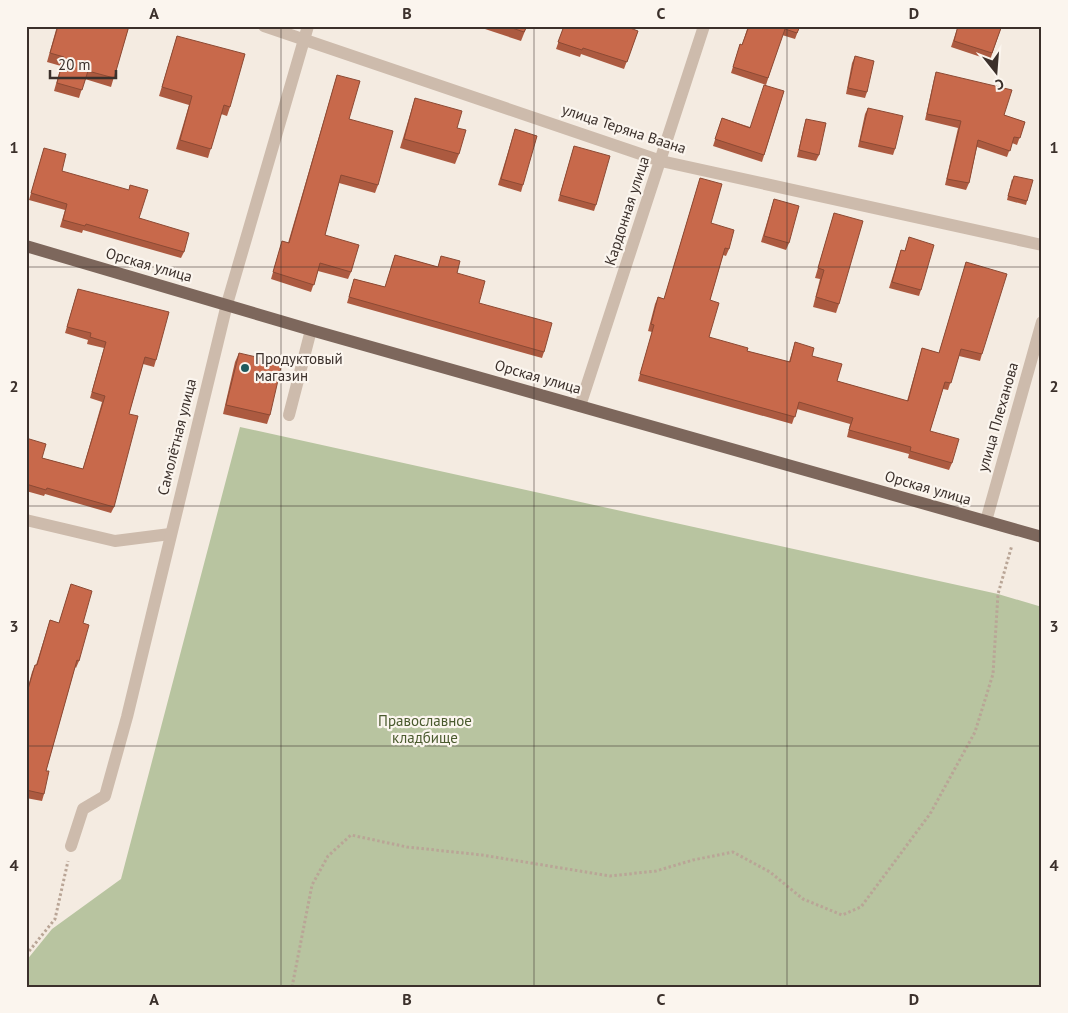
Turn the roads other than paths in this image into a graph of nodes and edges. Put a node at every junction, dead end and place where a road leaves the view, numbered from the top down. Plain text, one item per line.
1 (264, 26) edge
2 (704, 26) edge
3 (306, 33) edge
4 (661, 161) junction
5 (1042, 245) edge
6 (26, 246) edge
7 (226, 304) junction
8 (1042, 322) edge
9 (311, 330) junction
10 (580, 406) junction
11 (289, 414) dead end
12 (26, 520) edge
13 (986, 521) junction
14 (170, 534) junction
15 (1042, 537) edge
16 (71, 846) road end

1 - 3 street, улица Теряна Ваана
2 - 4 street, Кардонная улица
3 - 4 street, улица Теряна Ваана
3 - 7 street, Самолётная улица
4 - 5 street, улица Теряна Ваана
4 - 10 street, Кардонная улица
6 - 7 main road, Орская улица
7 - 9 main road, Орская улица
7 - 14 street, Самолётная улица
8 - 13 street, улица Плеханова
9 - 10 main road, Орская улица
9 - 11 street
10 - 13 main road, Орская улица
12 - 14 street
13 - 15 main road, Орская улица
14 - 16 street, Самолётная улица

